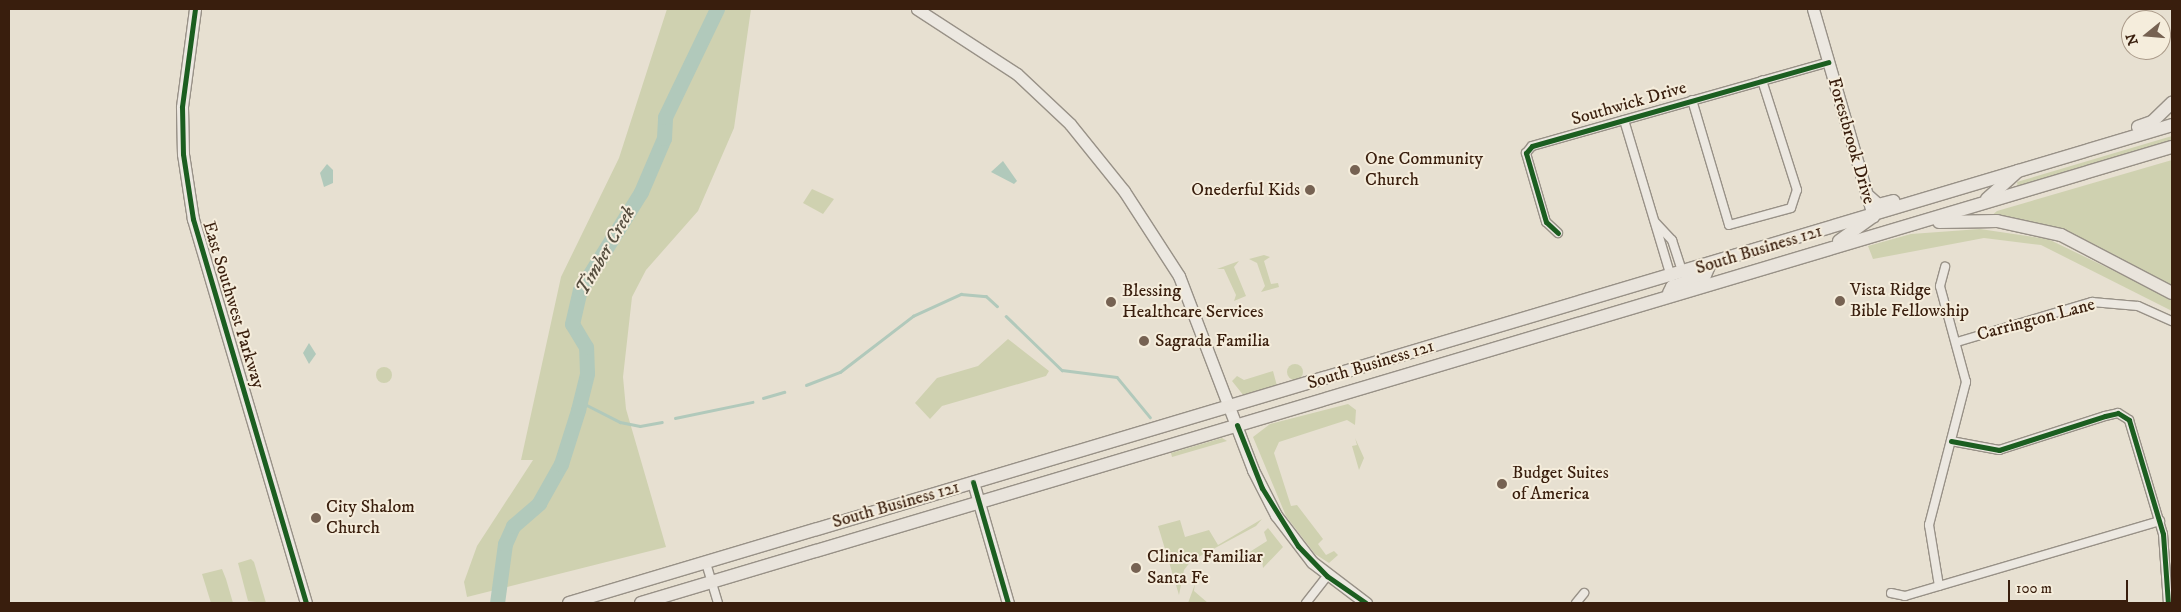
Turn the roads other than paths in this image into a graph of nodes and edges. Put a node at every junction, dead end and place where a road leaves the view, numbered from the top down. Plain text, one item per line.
1 (195, 9) edge
2 (918, 9) edge
3 (1813, 9) edge
4 (1828, 62) junction
5 (1762, 80) junction
6 (1692, 100) junction
7 (2172, 103) edge
8 (1624, 120) junction
9 (2172, 125) edge
10 (2172, 148) edge
11 (2016, 172) junction
12 (1867, 195) junction
13 (1984, 203) junction
14 (1911, 204) junction
15 (1873, 216) junction
16 (1653, 220) junction
17 (1902, 227) junction
18 (1558, 233) dead end
19 (1830, 249) junction
20 (1710, 264) junction
21 (1945, 267) dead end
22 (1677, 275) junction
23 (2172, 293) edge
24 (1670, 296) junction
25 (2172, 321) edge
26 (1957, 342) junction
27 (1443, 343) junction
28 (1448, 362) junction
29 (1231, 408) junction
30 (1237, 425) junction
31 (1951, 441) junction
32 (973, 482) junction
33 (979, 502) junction
34 (2160, 522) junction
35 (706, 563) junction
36 (1327, 576) junction
37 (712, 582) junction
38 (1939, 586) junction
39 (1584, 593) dead end
40 (1891, 593) dead end
41 (306, 603) edge
42 (569, 603) edge
43 (641, 603) edge
44 (718, 603) edge
45 (1008, 603) edge
46 (1306, 603) edge
47 (1366, 603) edge
48 (1576, 603) edge
49 (2168, 603) edge

1 - 41 street, East Southwest Parkway
2 - 29 street
3 - 4 street, Forestbrook Drive
4 - 5 street, Southwick Drive
4 - 12 street, Forestbrook Drive
5 - 6 street, Southwick Drive
5 - 6 street
6 - 8 street, Southwick Drive
7 - 11 main road
8 - 16 street
8 - 18 street, Southwick Drive
9 - 11 main road, South Business 121
10 - 13 main road, South Business 121
11 - 13 main road
11 - 14 main road, South Business 121
12 - 14 main road
12 - 15 street, Forestbrook Drive
13 - 17 main road, South Business 121
14 - 15 main road, South Business 121
15 - 19 main road
15 - 20 main road, South Business 121
16 - 22 street
16 - 22 street
17 - 19 main road, South Business 121
17 - 23 main road
19 - 24 main road, South Business 121
20 - 22 main road, South Business 121
20 - 24 main road
21 - 26 street
22 - 27 main road, South Business 121
24 - 28 main road, South Business 121
25 - 26 street, Carrington Lane
26 - 31 street
27 - 28 main road
27 - 29 main road, South Business 121
28 - 30 main road, South Business 121
29 - 30 street
29 - 32 main road, South Business 121
30 - 33 main road, South Business 121
30 - 36 street
31 - 34 street
31 - 38 street
32 - 33 street
32 - 35 main road, South Business 121
33 - 37 main road, South Business 121
33 - 45 street
34 - 38 street
34 - 49 street
35 - 37 street
35 - 42 main road, South Business 121
36 - 46 street
36 - 47 street
37 - 43 main road, South Business 121
37 - 44 street
38 - 40 street
39 - 48 street

